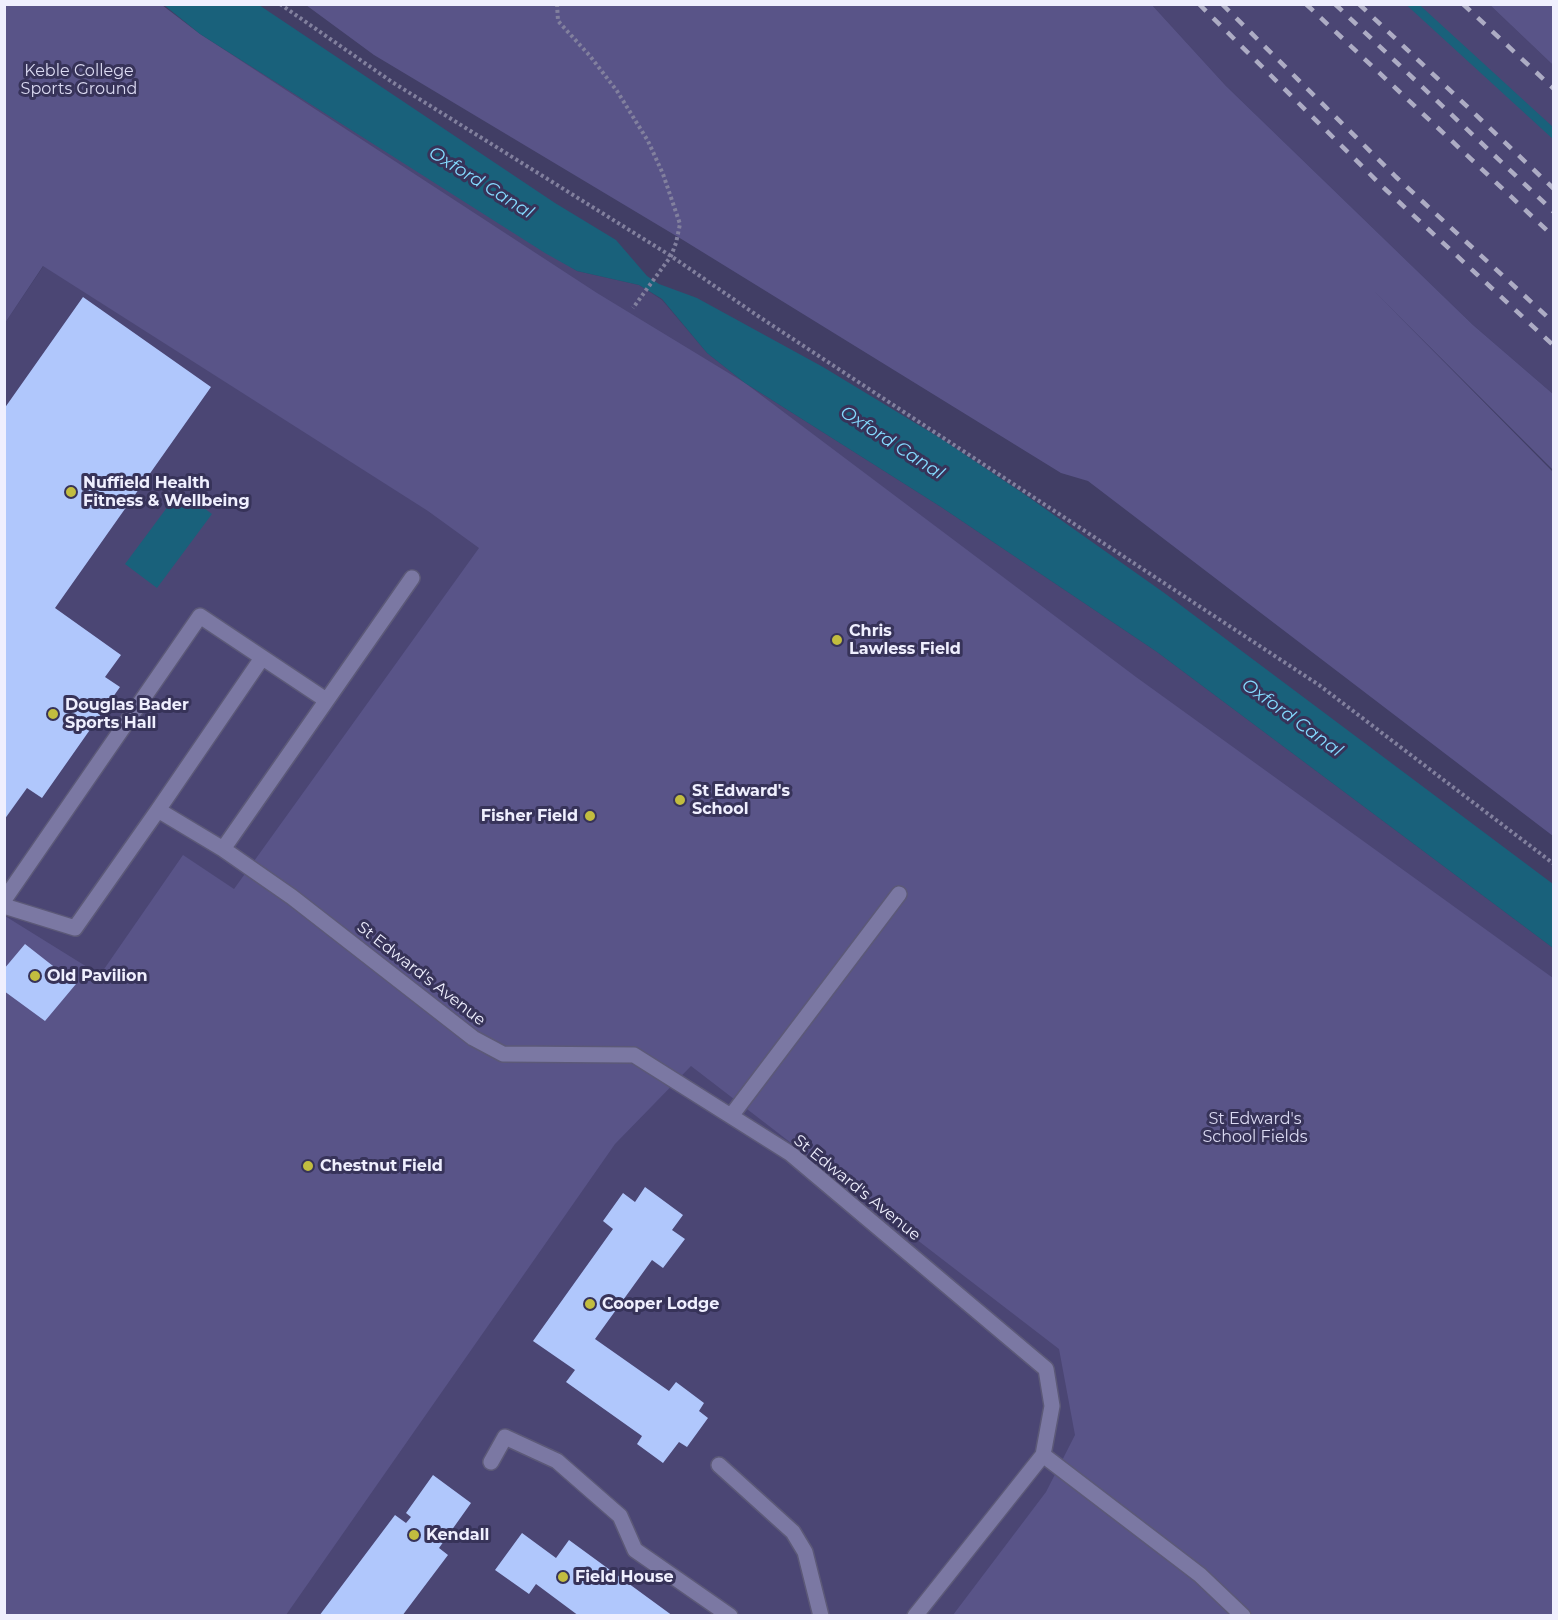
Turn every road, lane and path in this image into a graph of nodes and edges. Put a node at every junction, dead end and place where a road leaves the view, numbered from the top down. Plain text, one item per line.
1 (280, 4) edge
2 (557, 4) edge
3 (671, 256) junction
4 (633, 308) dead end
5 (412, 578) dead end
6 (262, 658) junction
7 (326, 700) junction
8 (158, 810) junction
9 (223, 849) junction
10 (1554, 864) edge
11 (900, 894) dead end
12 (4, 900) edge
13 (4, 906) edge
14 (731, 1116) junction
15 (1043, 1455) junction
16 (491, 1462) dead end
17 (719, 1466) dead end
18 (730, 1616) edge
19 (821, 1616) edge
20 (915, 1616) edge
21 (1243, 1616) edge

1 - 3 path
2 - 3 path
3 - 4 path
3 - 10 path
5 - 7 lane
6 - 7 lane
6 - 8 lane
6 - 12 lane
7 - 9 lane
8 - 9 lane, St Edward's Avenue
8 - 13 lane
9 - 14 lane, St Edward's Avenue
11 - 14 lane
14 - 15 lane, St Edward's Avenue
15 - 20 lane, St Edward's Avenue
15 - 21 lane
16 - 18 lane
17 - 19 lane

